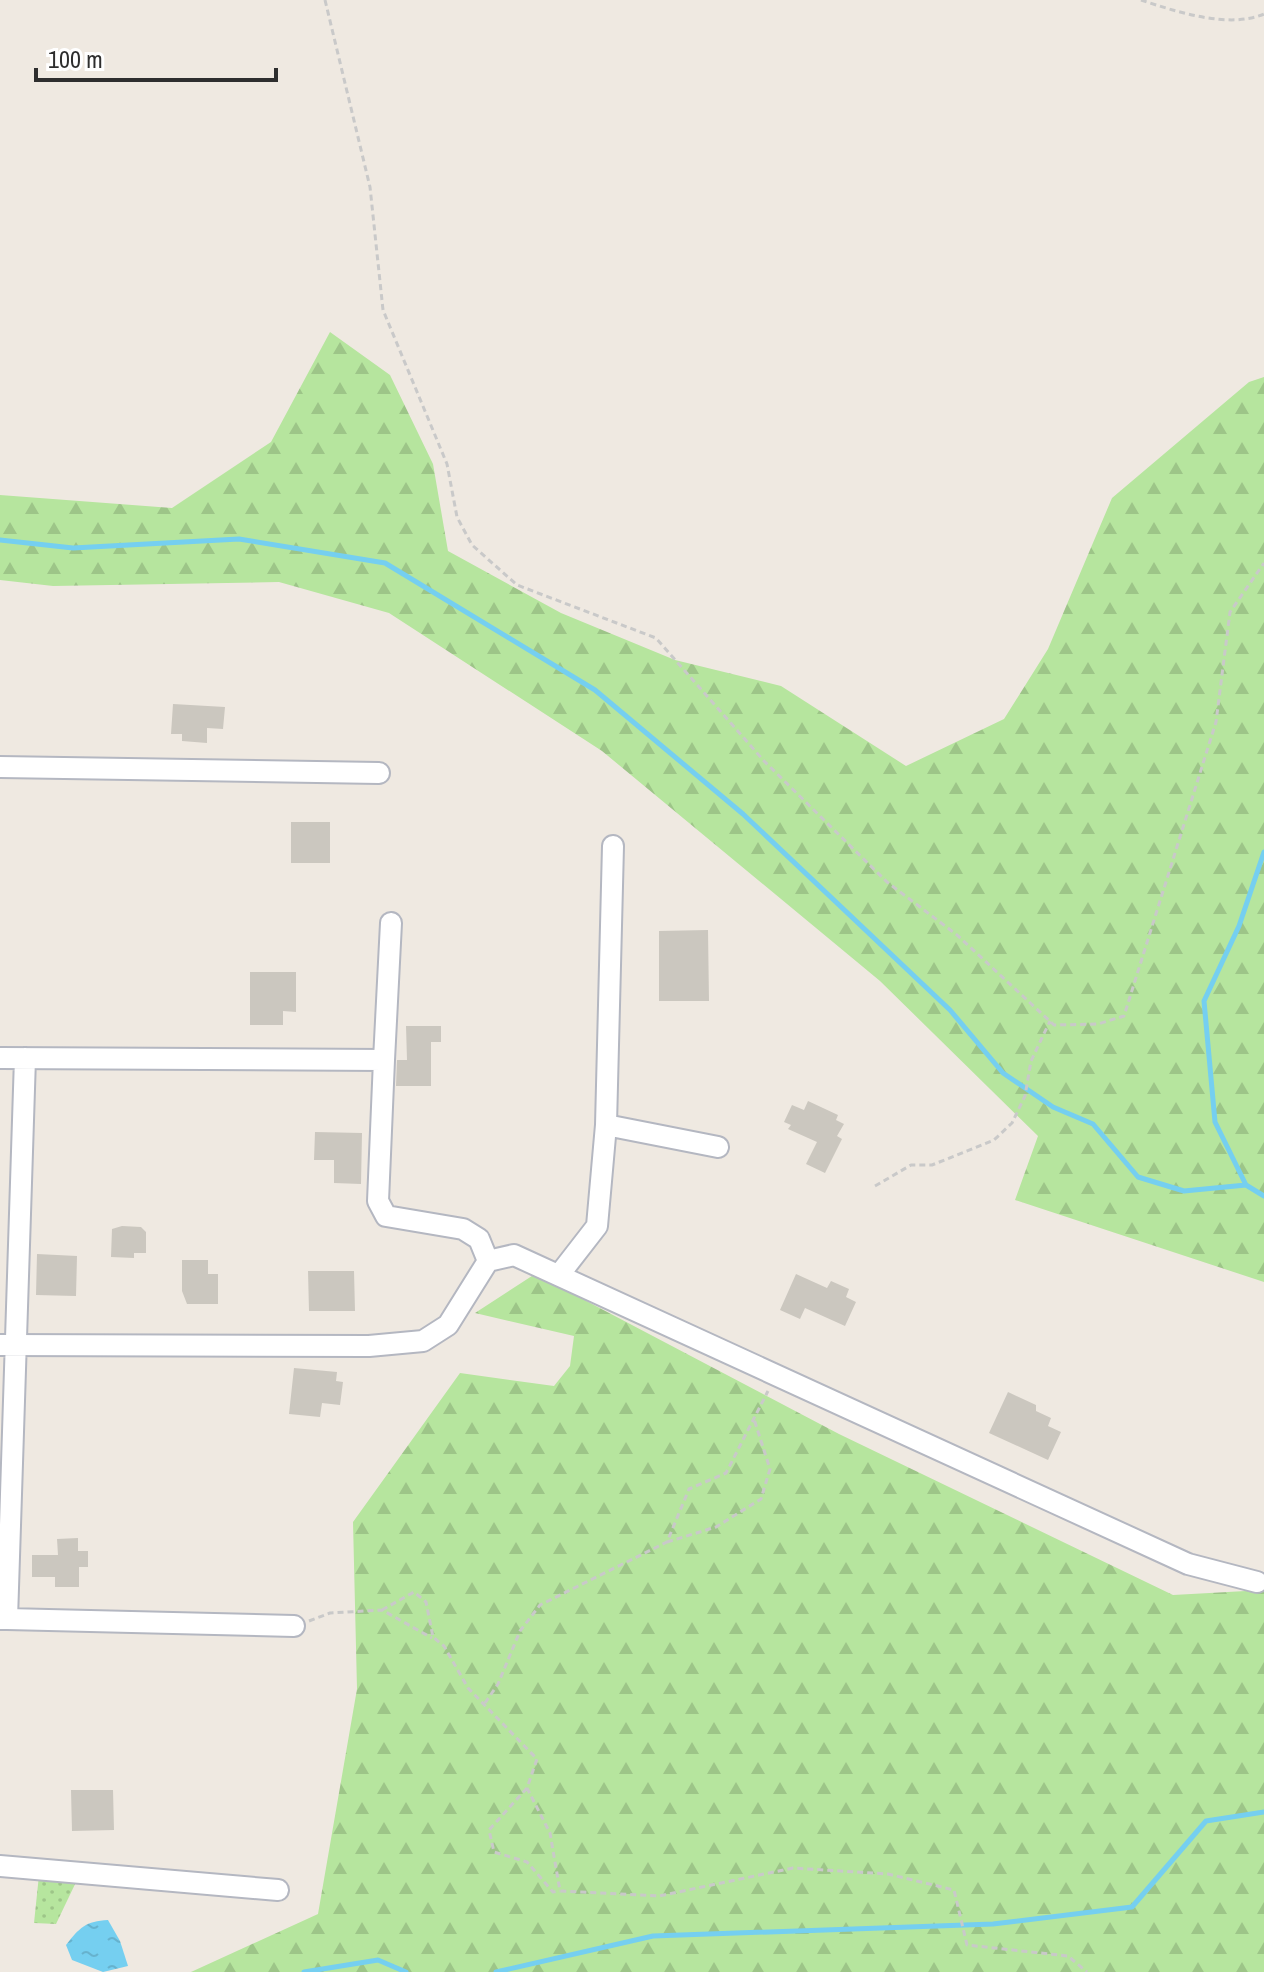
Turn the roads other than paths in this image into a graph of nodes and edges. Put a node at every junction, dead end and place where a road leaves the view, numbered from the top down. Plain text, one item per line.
1 (0, 767) edge
2 (379, 773) dead end
3 (613, 846) dead end
4 (391, 923) dead end
5 (0, 1058) edge
6 (25, 1058) junction
7 (384, 1060) junction
8 (606, 1125) junction
9 (718, 1147) dead end
10 (488, 1261) junction
11 (559, 1275) junction
12 (8, 1345) edge
13 (1257, 1582) dead end
14 (3, 1619) edge
15 (294, 1626) road end
16 (0, 1866) edge
17 (278, 1890) dead end

1 - 2 lane
3 - 8 lane
4 - 7 lane
5 - 6 lane
6 - 7 lane
6 - 12 lane
7 - 10 lane
8 - 9 lane
8 - 11 lane
10 - 11 lane
10 - 12 lane
11 - 13 lane
12 - 14 lane
14 - 15 lane
16 - 17 lane

